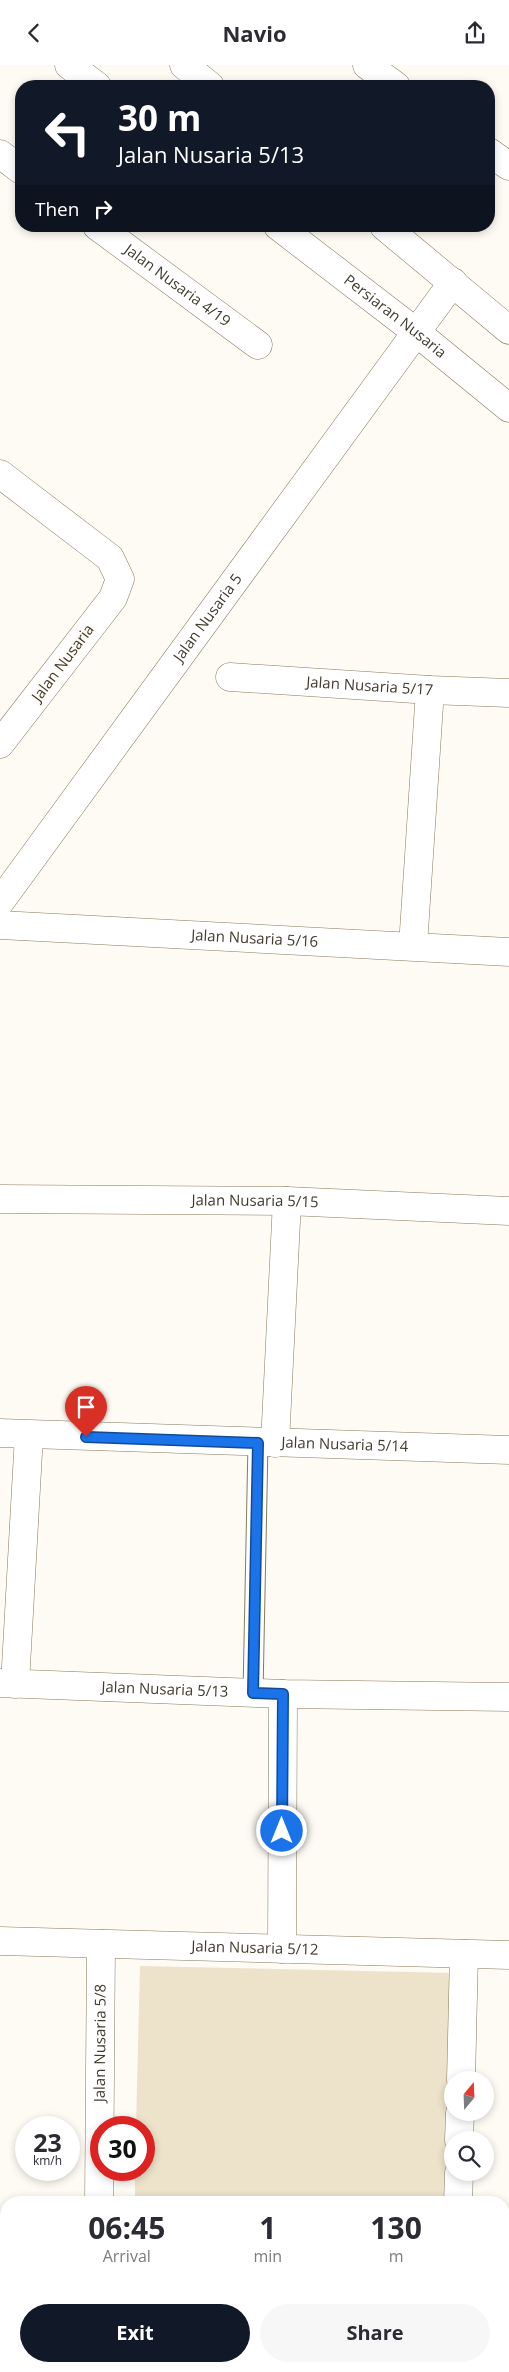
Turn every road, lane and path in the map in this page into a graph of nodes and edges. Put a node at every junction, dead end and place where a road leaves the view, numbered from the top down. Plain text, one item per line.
1 (69, 65) edge
2 (184, 65) edge
3 (367, 65) edge
4 (89, 80) edge
5 (203, 80) edge
6 (388, 80) edge
7 (0, 154) edge
8 (495, 156) edge
9 (15, 165) edge
10 (509, 166) edge
11 (105, 232) edge
12 (286, 232) edge
13 (391, 232) edge
14 (453, 282) junction
15 (509, 330) edge
16 (416, 332) junction
17 (258, 345) dead end
18 (509, 408) edge
19 (0, 474) edge
20 (230, 677) dead end
21 (430, 691) junction
22 (509, 693) edge
23 (0, 744) edge
24 (0, 902) edge
25 (0, 925) edge
26 (413, 946) junction
27 (509, 952) edge
28 (0, 1199) edge
29 (287, 1201) junction
30 (509, 1211) edge
31 (0, 1433) edge
32 (29, 1435) junction
33 (266, 1443) junction
34 (509, 1451) edge
35 (7, 1683) edge
36 (253, 1693) junction
37 (283, 1694) junction
38 (509, 1697) edge
39 (0, 1941) edge
40 (101, 1943) junction
41 (282, 1949) junction
42 (464, 1954) junction
43 (509, 1955) edge
44 (461, 2071) edge
45 (458, 2181) edge
46 (99, 2196) edge
47 (458, 2196) edge

1 - 4 street
2 - 5 street
3 - 6 street
7 - 9 street
8 - 10 street
11 - 17 street, Jalan Nusaria 4/19
12 - 16 street, Persiaran Nusaria
13 - 14 street
14 - 15 street
14 - 16 street
16 - 18 street, Persiaran Nusaria
16 - 24 street, Jalan Nusaria 5
19 - 23 street, Jalan Nusaria
20 - 21 street, Jalan Nusaria 5/17
21 - 22 street, Jalan Nusaria 5/17
21 - 26 street
25 - 26 street, Jalan Nusaria 5/16
26 - 27 street, Jalan Nusaria 5/16
28 - 29 street, Jalan Nusaria 5/15
29 - 30 street, Jalan Nusaria 5/15
29 - 33 street
31 - 32 street, Jalan Nusaria 5/14
32 - 33 street, Jalan Nusaria 5/14
32 - 35 street
33 - 34 street, Jalan Nusaria 5/14
33 - 36 lane
35 - 36 street, Jalan Nusaria 5/13
36 - 37 street, Jalan Nusaria 5/13
37 - 38 street, Jalan Nusaria 5/13
37 - 41 street
39 - 40 street, Jalan Nusaria 5/12
40 - 41 street, Jalan Nusaria 5/12
40 - 46 street, Jalan Nusaria 5/8
41 - 42 street, Jalan Nusaria 5/12
42 - 43 street, Jalan Nusaria 5/12
42 - 44 street
45 - 47 street

